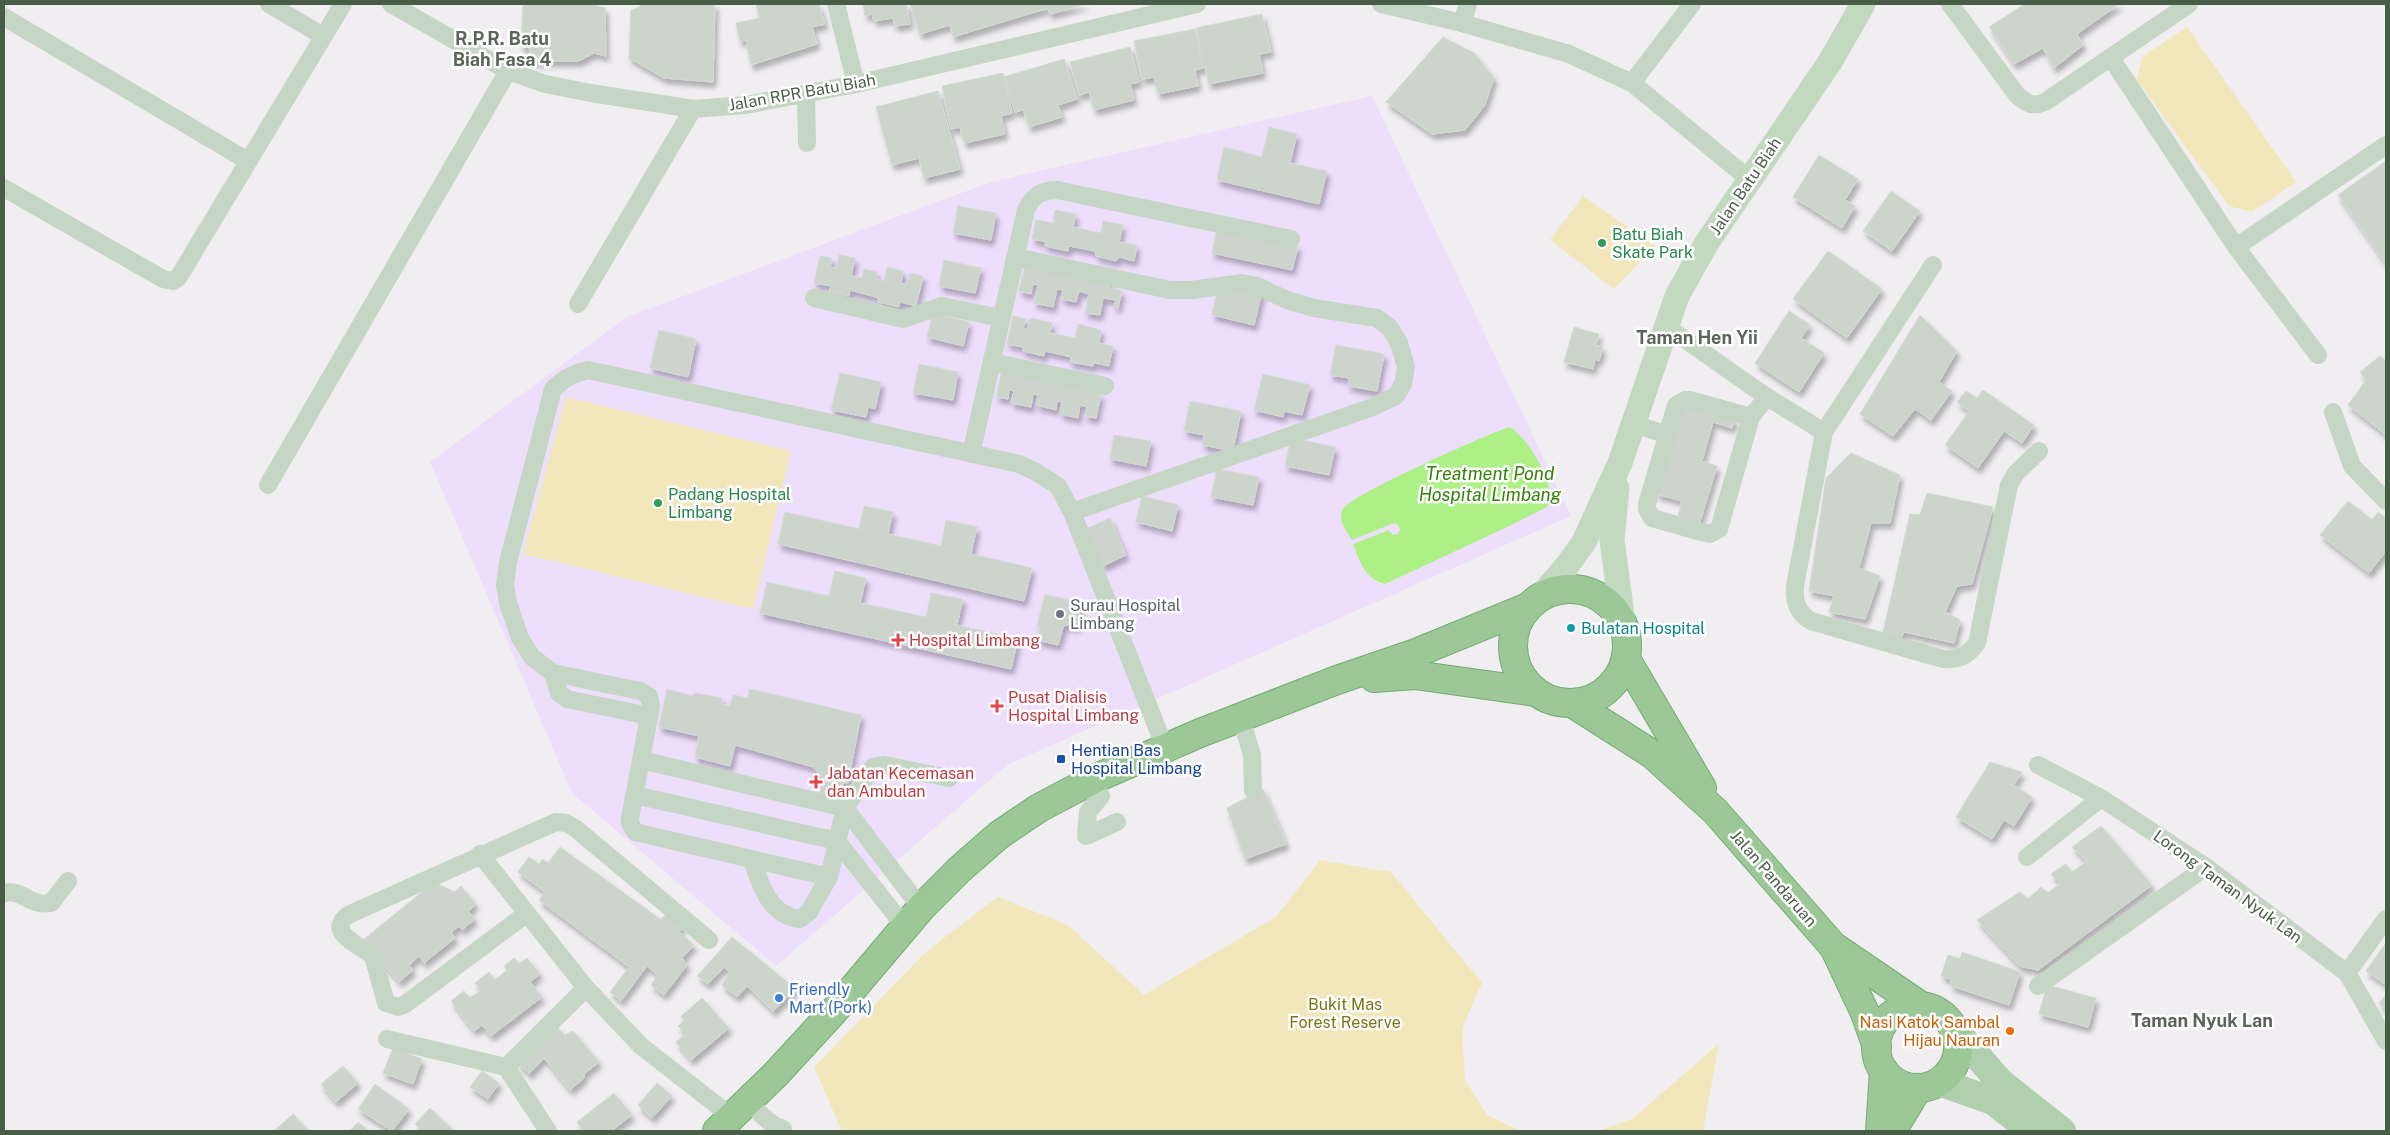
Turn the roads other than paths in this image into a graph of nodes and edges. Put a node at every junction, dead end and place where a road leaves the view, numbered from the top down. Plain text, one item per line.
1 (269, 4) edge
2 (343, 4) edge
3 (391, 4) edge
4 (836, 4) edge
5 (1197, 4) edge
6 (1381, 4) edge
7 (1468, 4) edge
8 (1692, 4) edge
9 (1863, 4) edge
10 (1950, 4) edge
11 (2188, 4) edge
12 (4, 17) edge
13 (1462, 23) junction
14 (323, 36) junction
15 (2111, 58) junction
16 (508, 71) junction
17 (1632, 83) junction
18 (856, 84) junction
19 (806, 94) junction
20 (693, 108) junction
21 (807, 143) dead end
22 (2386, 145) edge
23 (248, 161) junction
24 (1749, 179) junction
25 (4, 188) edge
26 (1291, 239) dead end
27 (2236, 247) junction
28 (1015, 257) junction
29 (1933, 265) dead end
30 (814, 298) dead end
31 (578, 304) dead end
32 (1001, 318) junction
33 (1667, 327) junction
34 (2318, 355) dead end
35 (992, 362) junction
36 (1105, 386) dead end
37 (1767, 397) junction
38 (2333, 412) dead end
39 (1751, 417) junction
40 (1632, 423) junction
41 (1824, 432) junction
42 (1667, 434) junction
43 (2039, 451) dead end
44 (971, 454) junction
45 (1620, 463) junction
46 (268, 485) dead end
47 (2385, 498) edge
48 (1072, 512) junction
49 (1534, 602) junction
50 (1622, 622) junction
51 (1626, 658) junction
52 (1337, 680) junction
53 (1536, 692) junction
54 (1572, 703) junction
55 (1241, 718) junction
56 (1165, 748) junction
57 (641, 760) junction
58 (2038, 765) dead end
59 (949, 778) dead end
60 (1094, 779) junction
61 (1253, 790) dead end
62 (635, 795) junction
63 (2102, 798) junction
64 (845, 808) junction
65 (1715, 811) junction
66 (1117, 822) dead end
67 (837, 841) junction
68 (480, 854) junction
69 (2026, 857) dead end
70 (752, 859) junction
71 (2206, 867) junction
72 (829, 878) junction
73 (68, 881) dead end
74 (4, 893) edge
75 (526, 914) junction
76 (913, 918) junction
77 (2386, 919) edge
78 (709, 940) dead end
79 (1833, 946) junction
80 (2347, 973) junction
81 (2038, 986) dead end
82 (586, 988) junction
83 (1921, 1006) junction
84 (1954, 1029) junction
85 (387, 1039) dead end
86 (2386, 1041) edge
87 (1880, 1059) junction
88 (506, 1067) junction
89 (1929, 1085) junction
90 (733, 1116) edge
91 (783, 1129) dead end
92 (548, 1131) edge
93 (1880, 1131) edge
94 (1892, 1131) edge
95 (2032, 1131) edge
96 (2062, 1131) edge

1 - 14 street
2 - 14 street
3 - 16 street, Jalan RPR Batu Biah
4 - 18 street
5 - 18 street, Jalan RPR Batu Biah
6 - 13 street
7 - 13 street
8 - 17 street
9 - 24 main road, Jalan Batu Biah
10 - 15 street
11 - 15 street
12 - 23 street
13 - 17 street
14 - 23 street
15 - 27 street
16 - 20 street, Jalan RPR Batu Biah
16 - 46 street
17 - 24 street
18 - 19 street, Jalan RPR Batu Biah
19 - 20 street, Jalan RPR Batu Biah
19 - 21 street
20 - 31 street
22 - 27 street
23 - 25 street
24 - 33 main road, Jalan Batu Biah
26 - 28 street
27 - 34 street
28 - 32 street
28 - 48 street
29 - 41 street
30 - 32 street
32 - 35 street
33 - 37 street
33 - 40 main road, Jalan Batu Biah
35 - 36 street
35 - 44 street
37 - 39 street
37 - 41 street
38 - 47 street
39 - 42 street
39 - 42 street
40 - 42 street
40 - 45 main road, Jalan Batu Biah
41 - 43 street
44 - 48 street
44 - 57 street
45 - 49 main road
45 - 50 main road
48 - 56 street
49 - 50 highway
49 - 52 highway
49 - 53 highway
50 - 51 highway
51 - 54 highway
51 - 65 highway, Jalan Pandaruan
52 - 53 highway
52 - 55 highway
53 - 54 highway
54 - 65 highway, Jalan Pandaruan
55 - 56 highway
55 - 61 street
56 - 60 highway
57 - 62 street
57 - 64 street
58 - 63 street, Lorong Taman Nyuk Lan
59 - 64 street
60 - 66 street
60 - 76 highway
62 - 67 street
62 - 70 street
63 - 69 street
63 - 71 street, Lorong Taman Nyuk Lan
64 - 67 street
64 - 76 street
65 - 79 highway, Jalan Pandaruan
67 - 72 street
67 - 76 street
68 - 75 street
68 - 75 street
68 - 78 street
70 - 72 street
70 - 72 street
71 - 80 street, Lorong Taman Nyuk Lan
71 - 81 street
73 - 74 street
75 - 82 street
76 - 90 highway
77 - 80 street
79 - 83 highway, Jalan Pandaruan
79 - 87 highway, Jalan Pandaruan
80 - 86 street, Lorong Taman Nyuk Lan
82 - 88 street
82 - 90 street
83 - 84 highway
83 - 87 highway
84 - 89 highway
84 - 96 main road
85 - 88 street
87 - 89 highway
87 - 93 highway, Jalan Pandaruan
88 - 92 street
89 - 94 highway
89 - 95 main road
90 - 91 street

